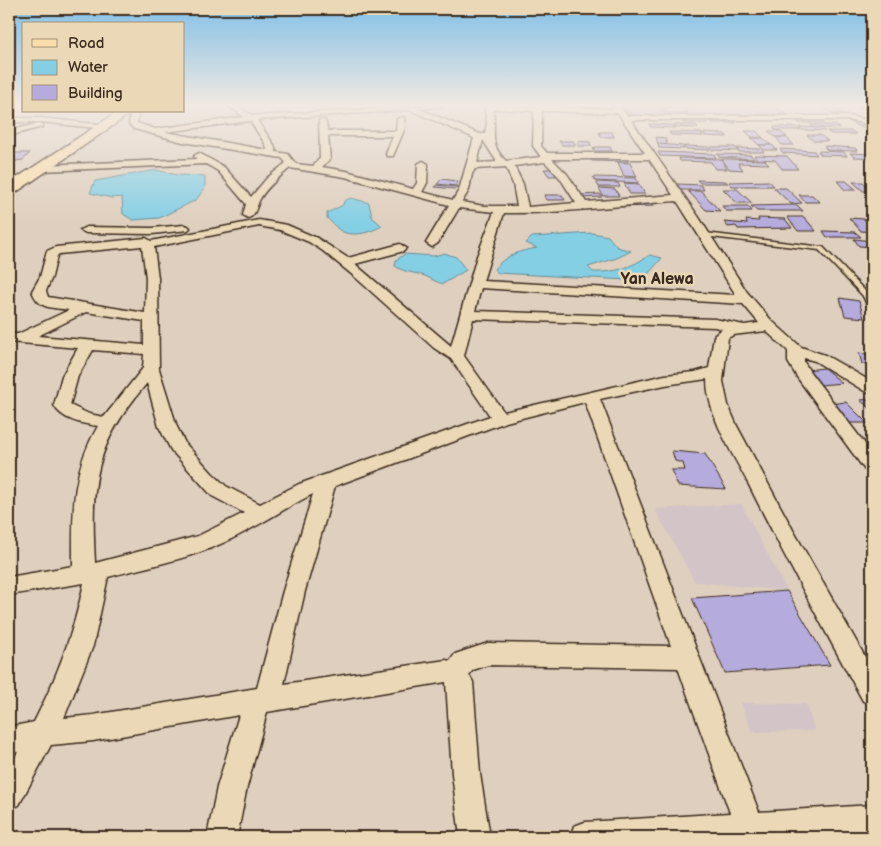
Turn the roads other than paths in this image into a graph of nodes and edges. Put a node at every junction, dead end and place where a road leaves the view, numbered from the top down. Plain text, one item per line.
1 (67, 144) edge
2 (76, 144) edge
3 (182, 144) edge
4 (216, 144) edge
5 (270, 144) edge
6 (324, 144) edge
7 (392, 144) edge
8 (480, 144) edge
9 (488, 144) edge
10 (538, 144) edge
11 (643, 144) edge
12 (272, 154) junction
13 (390, 154) dead end
14 (651, 156) junction
15 (546, 158) junction
16 (208, 161) junction
17 (290, 164) junction
18 (423, 164) dead end
19 (507, 164) junction
20 (472, 166) junction
21 (42, 168) junction
22 (315, 169) junction
23 (9, 181) edge
24 (9, 190) edge
25 (416, 193) junction
26 (679, 198) junction
27 (252, 204) junction
28 (456, 204) junction
29 (583, 205) junction
30 (500, 210) junction
31 (522, 210) junction
32 (253, 219) junction
33 (86, 230) dead end
34 (705, 235) junction
35 (149, 240) junction
36 (432, 243) dead end
37 (400, 248) dead end
38 (345, 263) junction
39 (475, 284) junction
40 (869, 295) edge
41 (748, 300) junction
42 (84, 308) junction
43 (872, 309) edge
44 (467, 315) junction
45 (150, 318) junction
46 (767, 324) junction
47 (742, 329) junction
48 (15, 338) edge
49 (87, 346) junction
50 (9, 349) edge
51 (150, 350) junction
52 (796, 350) junction
53 (456, 356) junction
54 (151, 369) junction
55 (717, 371) junction
56 (872, 389) edge
57 (591, 396) junction
58 (500, 418) junction
59 (109, 423) junction
60 (872, 466) edge
61 (326, 482) junction
62 (261, 513) junction
63 (91, 572) junction
64 (9, 586) edge
65 (687, 657) junction
66 (455, 674) junction
67 (872, 693) edge
68 (262, 701) junction
69 (44, 733) junction
70 (9, 740) edge
71 (9, 795) edge
72 (872, 820) edge
73 (750, 828) junction
74 (812, 831) edge
75 (222, 837) edge
76 (475, 837) edge
77 (586, 837) edge

1 - 23 main road
2 - 21 main road
3 - 16 street
4 - 12 street
5 - 12 street
6 - 22 street
7 - 13 street
8 - 20 street
9 - 19 street
10 - 15 street
11 - 14 street
12 - 17 street
14 - 15 street
14 - 26 street
15 - 19 street
15 - 29 street
16 - 21 street
16 - 27 street
17 - 22 street
17 - 27 street
18 - 25 street
19 - 20 street
19 - 31 street
20 - 28 street
21 - 24 main road
22 - 25 street
25 - 28 street
26 - 29 street
26 - 34 street
27 - 32 street
28 - 30 street
28 - 36 street
29 - 31 street
30 - 31 street
30 - 39 street
32 - 35 street
32 - 38 street
33 - 35 street
34 - 40 lane
34 - 41 street
35 - 42 street
35 - 45 street
37 - 38 street
38 - 53 street
39 - 41 street
39 - 44 street
40 - 43 lane
41 - 46 street
42 - 45 street
42 - 48 street
44 - 47 street
44 - 53 street
45 - 51 street
46 - 47 street
46 - 52 street
47 - 55 street
48 - 49 street
48 - 50 street
49 - 51 street
49 - 59 street
51 - 54 street
52 - 56 street
52 - 60 street
53 - 58 street
54 - 59 street
54 - 62 street
55 - 57 street
55 - 67 street
57 - 58 street
57 - 65 street
58 - 61 street
59 - 63 street
61 - 62 street
61 - 68 street
62 - 63 street
63 - 64 street
63 - 69 street
65 - 66 street
65 - 73 street
66 - 68 street
66 - 76 street
68 - 69 street
68 - 75 street
69 - 70 street
69 - 71 street
72 - 74 street
73 - 74 street
73 - 77 street

